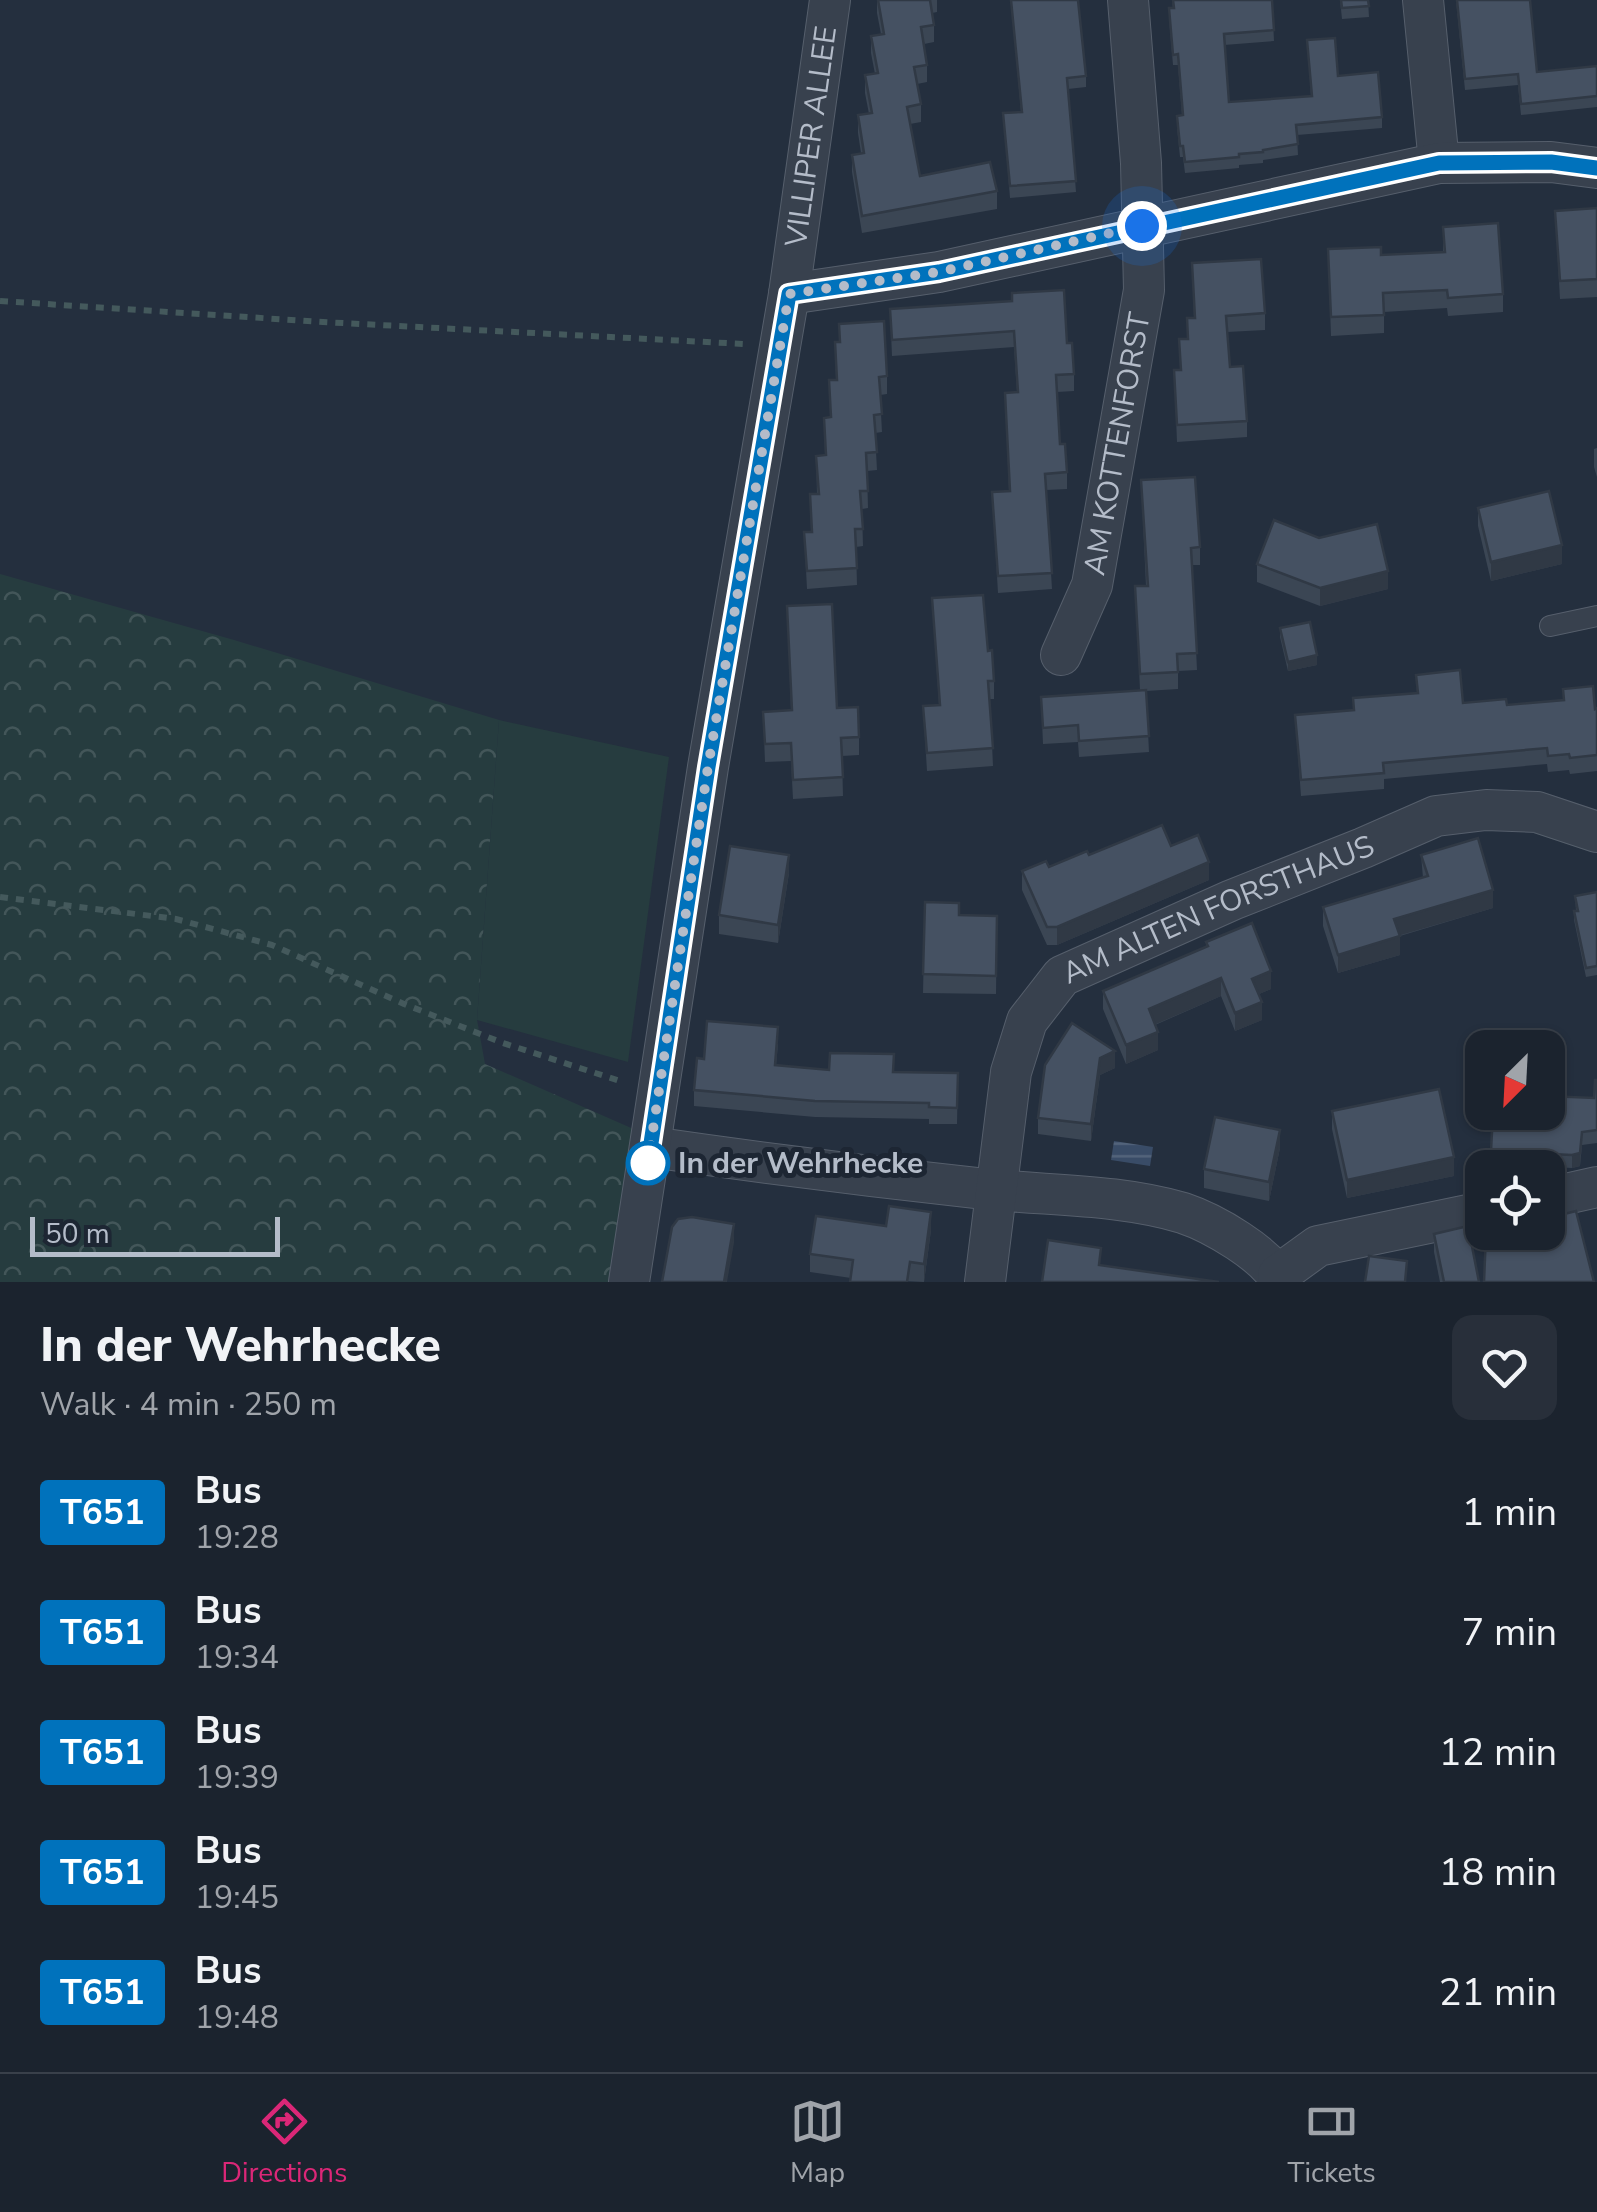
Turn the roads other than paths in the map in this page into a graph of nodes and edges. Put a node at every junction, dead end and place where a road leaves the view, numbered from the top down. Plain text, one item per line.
1 (830, 0) edge
2 (1128, 0) edge
3 (1424, 0) edge
4 (1439, 163) junction
5 (1597, 168) edge
6 (1142, 226) junction
7 (789, 294) junction
8 (1597, 616) edge
9 (1550, 626) dead end
10 (1062, 656) dead end
11 (1597, 832) edge
12 (651, 1147) junction
13 (1597, 1187) edge
14 (996, 1190) junction
15 (1565, 1194) edge
16 (1465, 1216) edge
17 (1280, 1278) edge
18 (629, 1282) edge
19 (985, 1282) edge

1 - 7 street, VILLIPER ALLEE
2 - 6 street, AM KOTTENFORST
3 - 4 street
4 - 5 street
4 - 6 street
6 - 7 street
6 - 10 street, AM KOTTENFORST
7 - 12 street, VILLIPER ALLEE
8 - 9 lane
11 - 14 street, AM ALTEN FORSTHAUS
12 - 14 street
12 - 18 street, VILLIPER ALLEE
13 - 15 street
14 - 17 street
14 - 19 street, AM ALTEN FORSTHAUS
16 - 17 street

